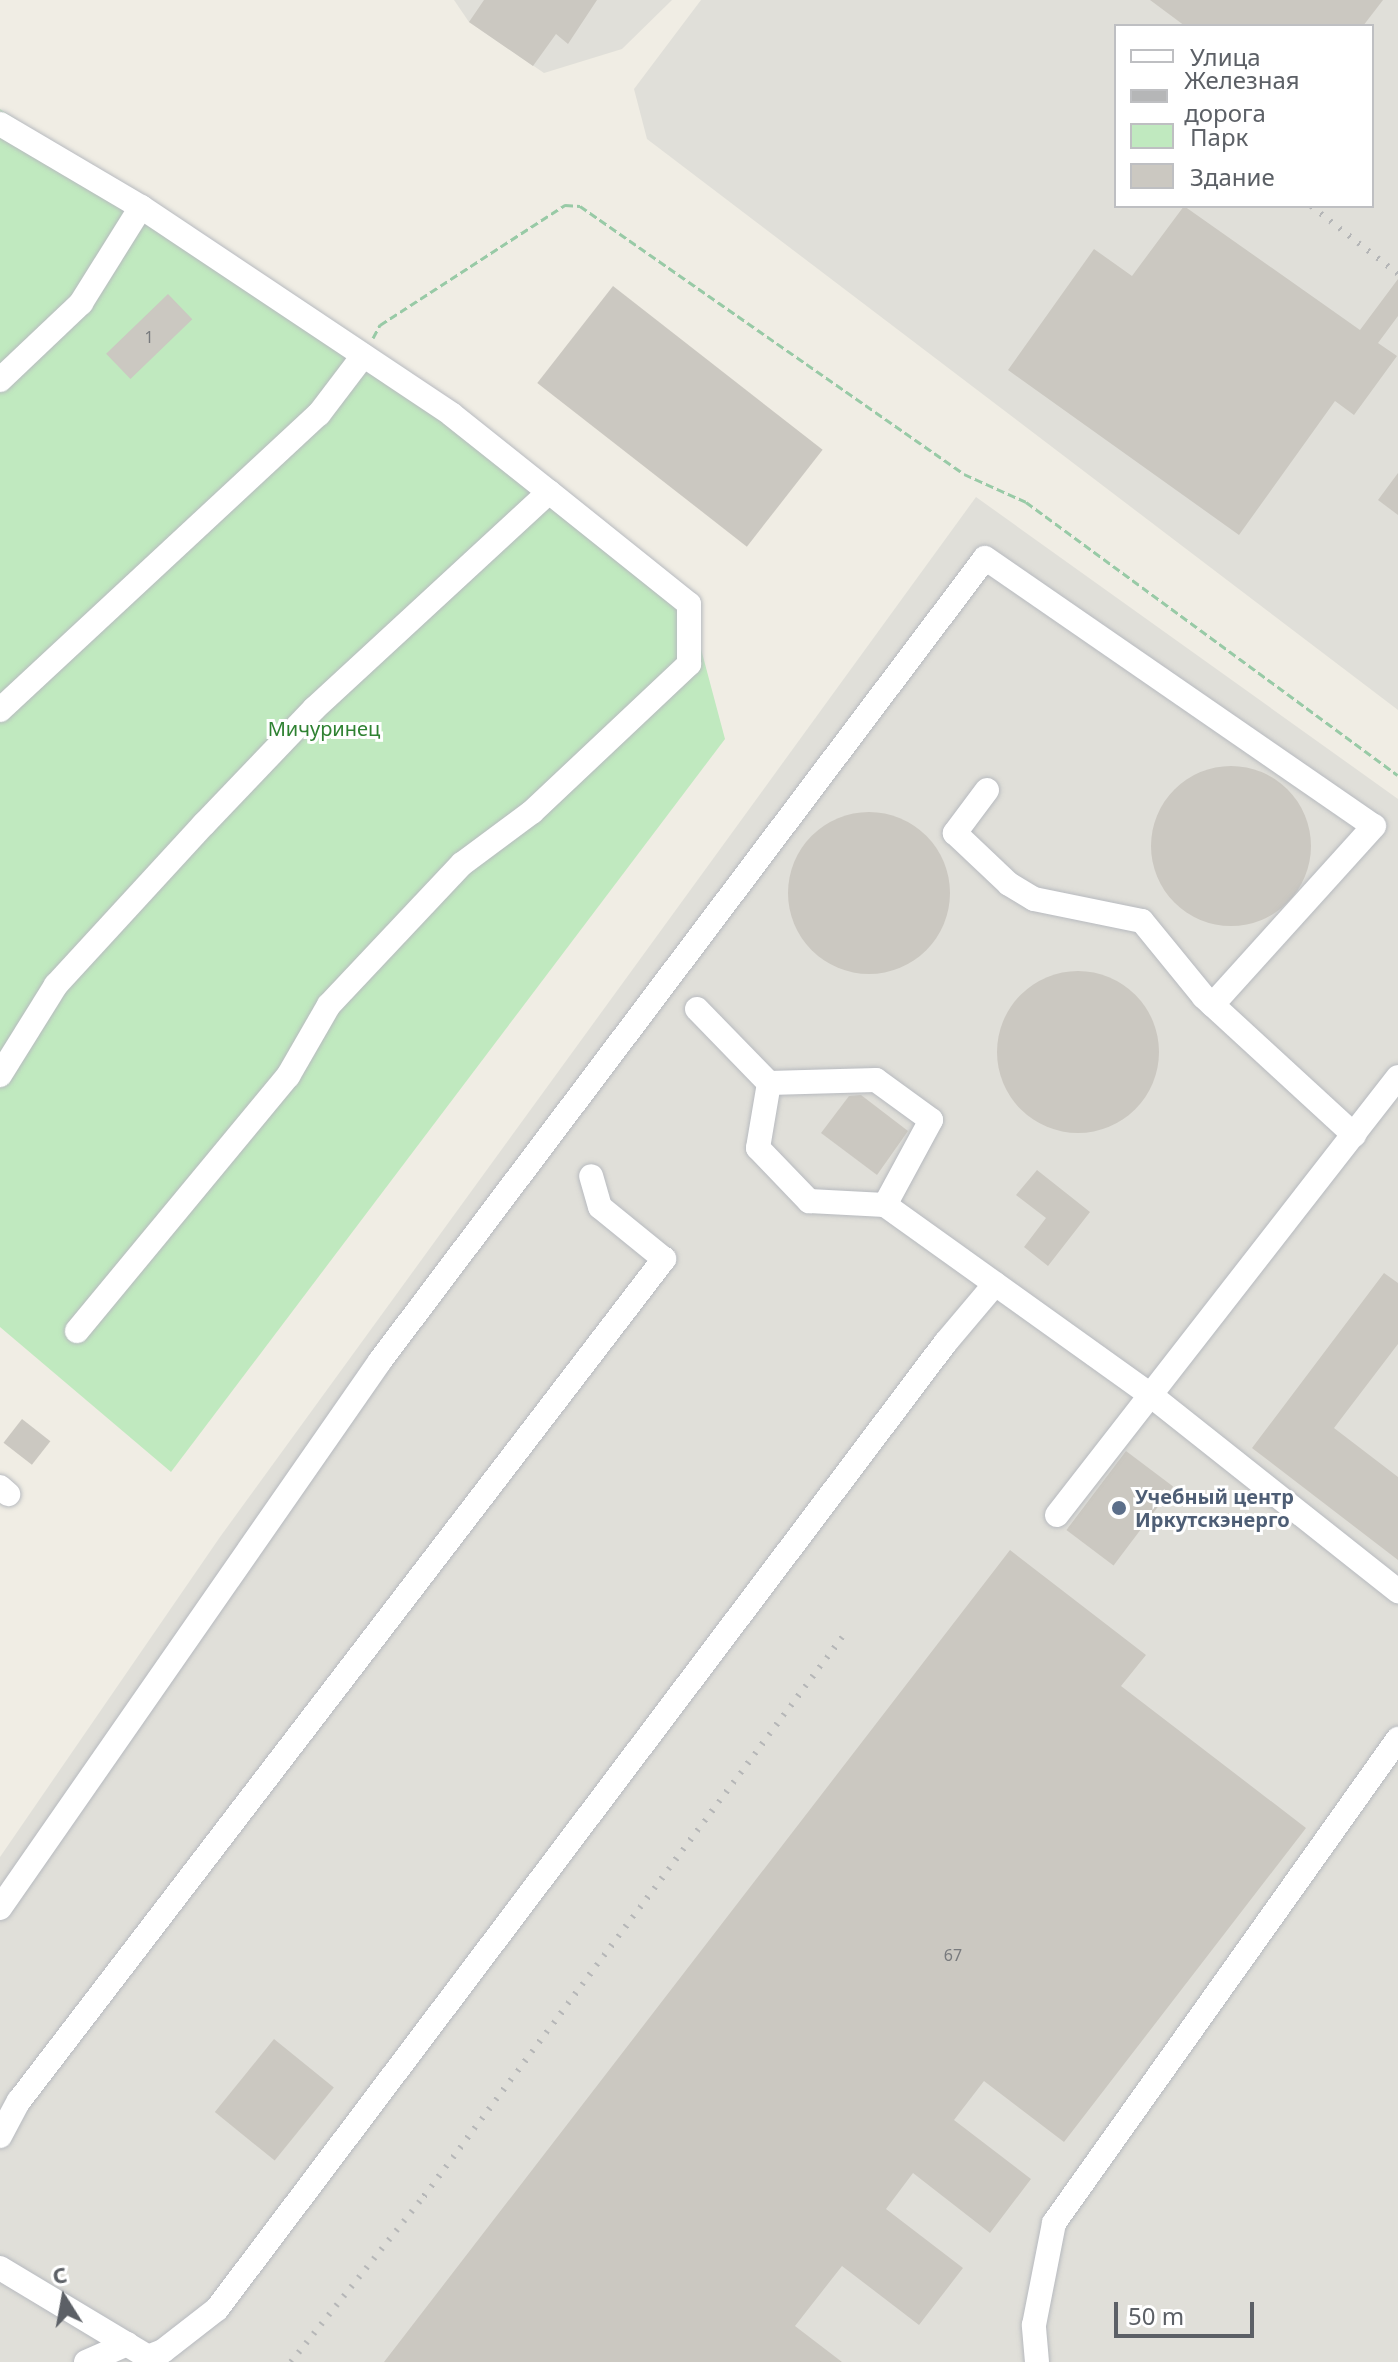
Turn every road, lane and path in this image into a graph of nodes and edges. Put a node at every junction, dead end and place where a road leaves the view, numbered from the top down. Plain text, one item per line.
1 (0, 124) edge
2 (141, 207) junction
3 (363, 356) junction
4 (0, 380) edge
5 (549, 492) junction
6 (0, 710) edge
7 (1398, 775) edge
8 (987, 790) dead end
9 (1212, 1005) junction
10 (697, 1009) dead end
11 (0, 1075) edge
12 (1398, 1077) edge
13 (769, 1083) junction
14 (1354, 1135) junction
15 (591, 1176) dead end
16 (885, 1205) junction
17 (995, 1284) junction
18 (77, 1331) dead end
19 (1153, 1397) junction
20 (1057, 1515) dead end
21 (1398, 1591) edge
22 (1398, 1739) edge
23 (0, 1908) edge
24 (0, 2136) edge
25 (0, 2268) edge
26 (127, 2344) junction
27 (86, 2362) edge
28 (1037, 2362) edge

1 - 2 street
2 - 3 street
2 - 4 street
3 - 5 street
3 - 6 street
3 - 7 path
5 - 11 street
5 - 18 street
8 - 9 street
9 - 14 street
9 - 23 street
10 - 13 street
12 - 14 street
13 - 16 street
13 - 16 street
14 - 19 street
15 - 24 street
16 - 17 street
17 - 19 street
17 - 26 street
19 - 20 street
19 - 21 street
22 - 28 street
25 - 26 street
26 - 27 street

